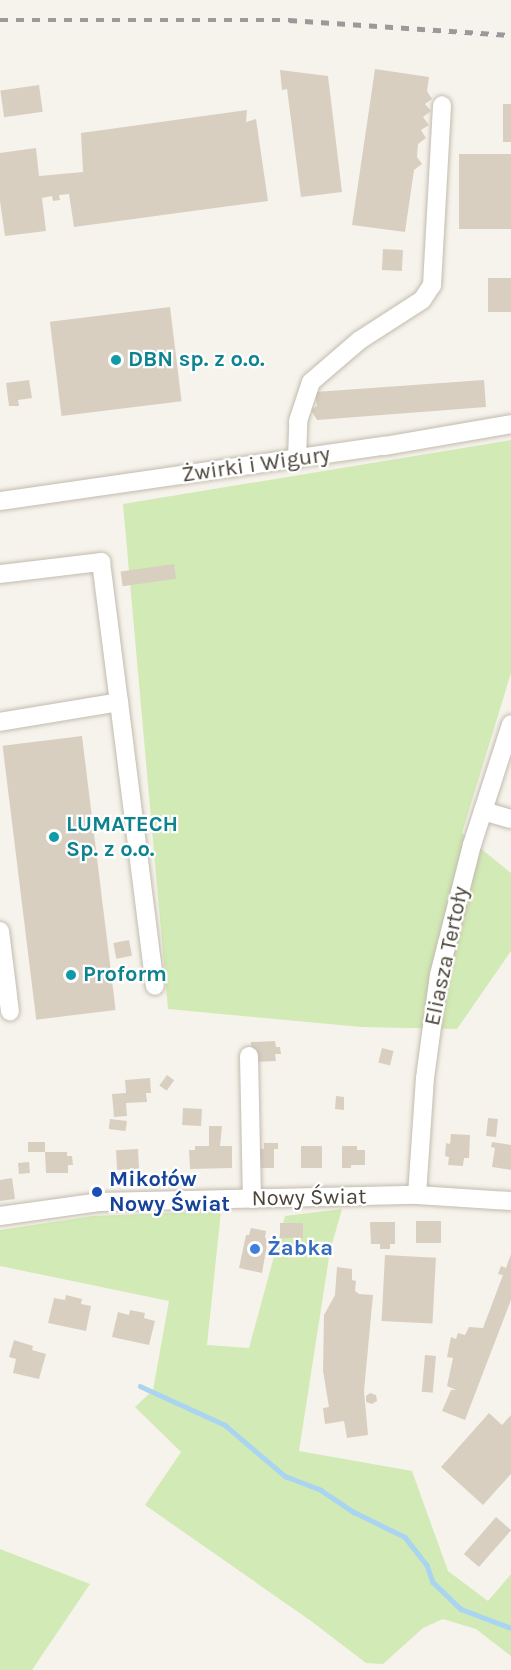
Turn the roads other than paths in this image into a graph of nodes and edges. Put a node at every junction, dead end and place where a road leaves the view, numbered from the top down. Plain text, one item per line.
1 (442, 105) dead end
2 (511, 424) edge
3 (297, 459) junction
4 (0, 501) edge
5 (0, 574) edge
6 (119, 702) junction
7 (0, 722) edge
8 (511, 724) edge
9 (483, 811) junction
10 (511, 819) edge
11 (0, 931) edge
12 (155, 986) dead end
13 (10, 1011) dead end
14 (249, 1056) dead end
15 (417, 1195) junction
16 (252, 1199) junction
17 (511, 1201) edge
18 (0, 1216) edge

1 - 3 street
2 - 3 street, Żwirki i Wigury
3 - 4 street, Żwirki i Wigury
5 - 6 street
6 - 7 street
6 - 12 street
8 - 9 street, Eliasza Tertoły
9 - 10 street
9 - 15 street, Eliasza Tertoły
11 - 13 street
14 - 16 street
15 - 16 street, Nowy Świat
15 - 17 street, Nowy Świat
16 - 18 street, Nowy Świat

